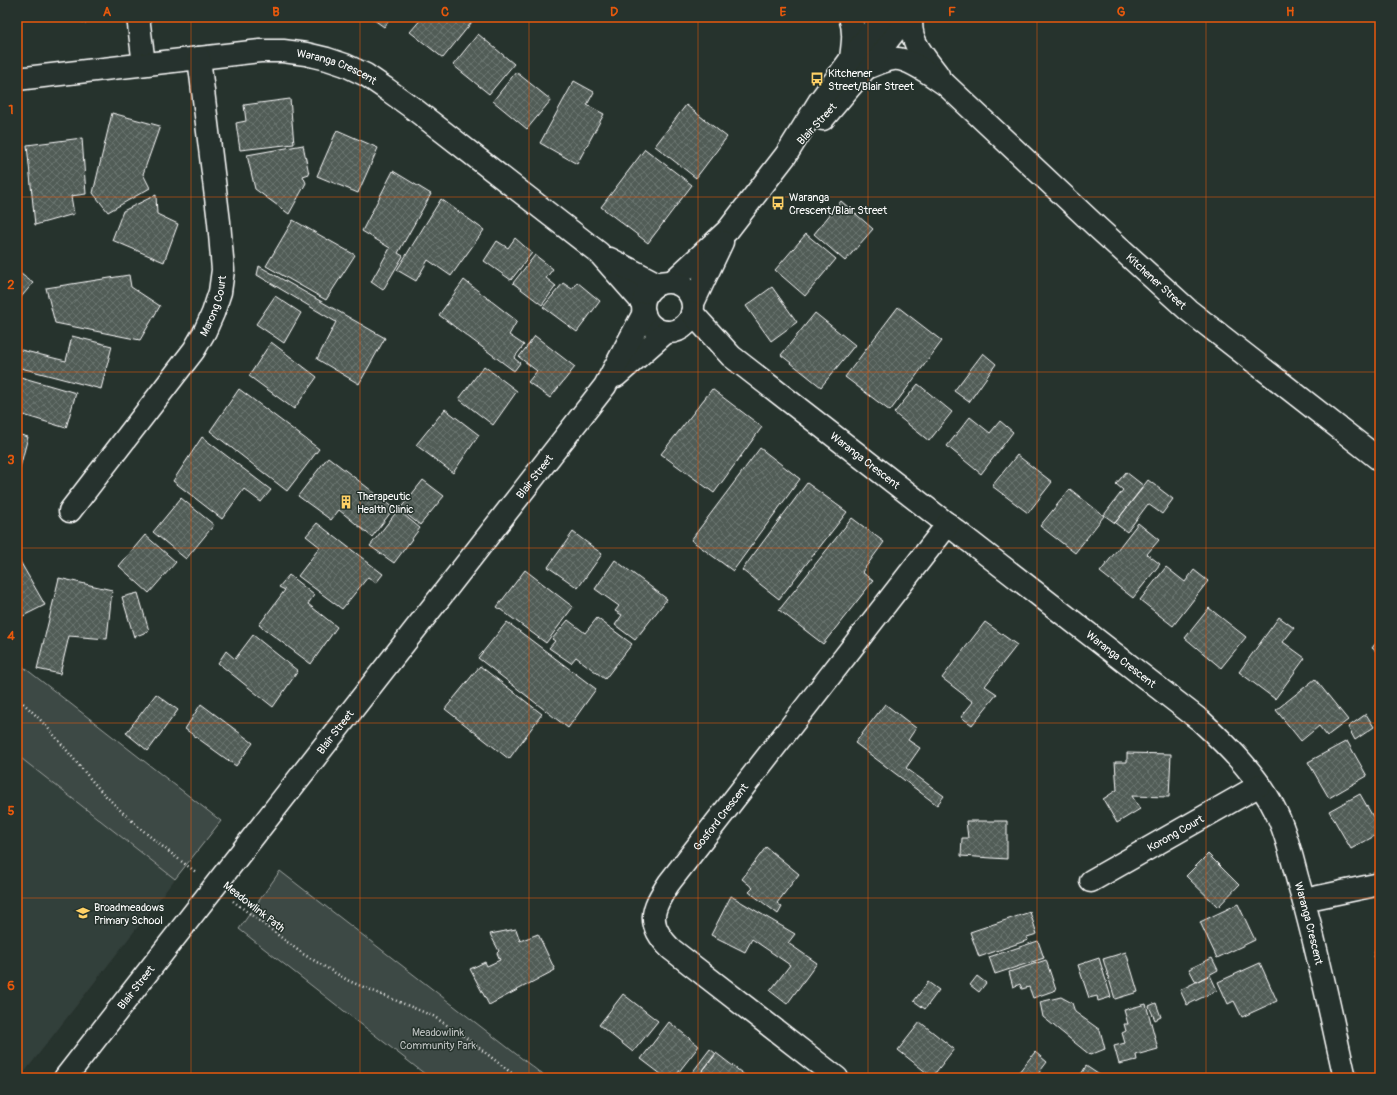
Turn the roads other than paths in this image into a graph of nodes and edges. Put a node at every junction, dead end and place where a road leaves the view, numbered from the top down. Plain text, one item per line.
1 (138, 17) edge
2 (850, 17) edge
3 (882, 17) edge
4 (906, 17) edge
5 (912, 17) edge
6 (199, 58) junction
7 (859, 63) junction
8 (144, 64) junction
9 (17, 79) edge
10 (946, 85) junction
11 (728, 230) junction
12 (599, 253) junction
13 (665, 283) junction
14 (644, 308) junction
15 (693, 308) junction
16 (673, 331) junction
17 (731, 356) junction
18 (605, 386) junction
19 (1380, 460) edge
20 (70, 511) dead end
21 (948, 524) junction
22 (1260, 785) junction
23 (1091, 881) dead end
24 (1380, 884) edge
25 (1304, 900) junction
26 (65, 1078) edge
27 (837, 1078) edge
28 (1345, 1078) edge

1 - 8 street
2 - 7 street
3 - 7 street, Blair Street
4 - 7 street, Blair Street
5 - 10 street
6 - 8 street, Waranga Crescent
6 - 12 street, Waranga Crescent
6 - 20 street, Marong Court
7 - 10 street
7 - 11 street, Blair Street
8 - 9 street, Waranga Crescent
10 - 19 street, Kitchener Street
11 - 13 street, Blair Street
11 - 15 street, Blair Street
12 - 13 street, Waranga Crescent
12 - 14 street, Waranga Crescent
13 - 14 street
13 - 15 street
14 - 16 street
14 - 18 street, Blair Street
15 - 16 street
15 - 17 street, Waranga Crescent
16 - 17 street, Waranga Crescent
16 - 18 street, Blair Street
17 - 21 street, Waranga Crescent
18 - 26 street, Blair Street
21 - 22 street, Waranga Crescent
21 - 27 street, Gosford Crescent
22 - 23 street, Korong Court
22 - 25 street, Waranga Crescent
24 - 25 street
25 - 28 street, Waranga Crescent

